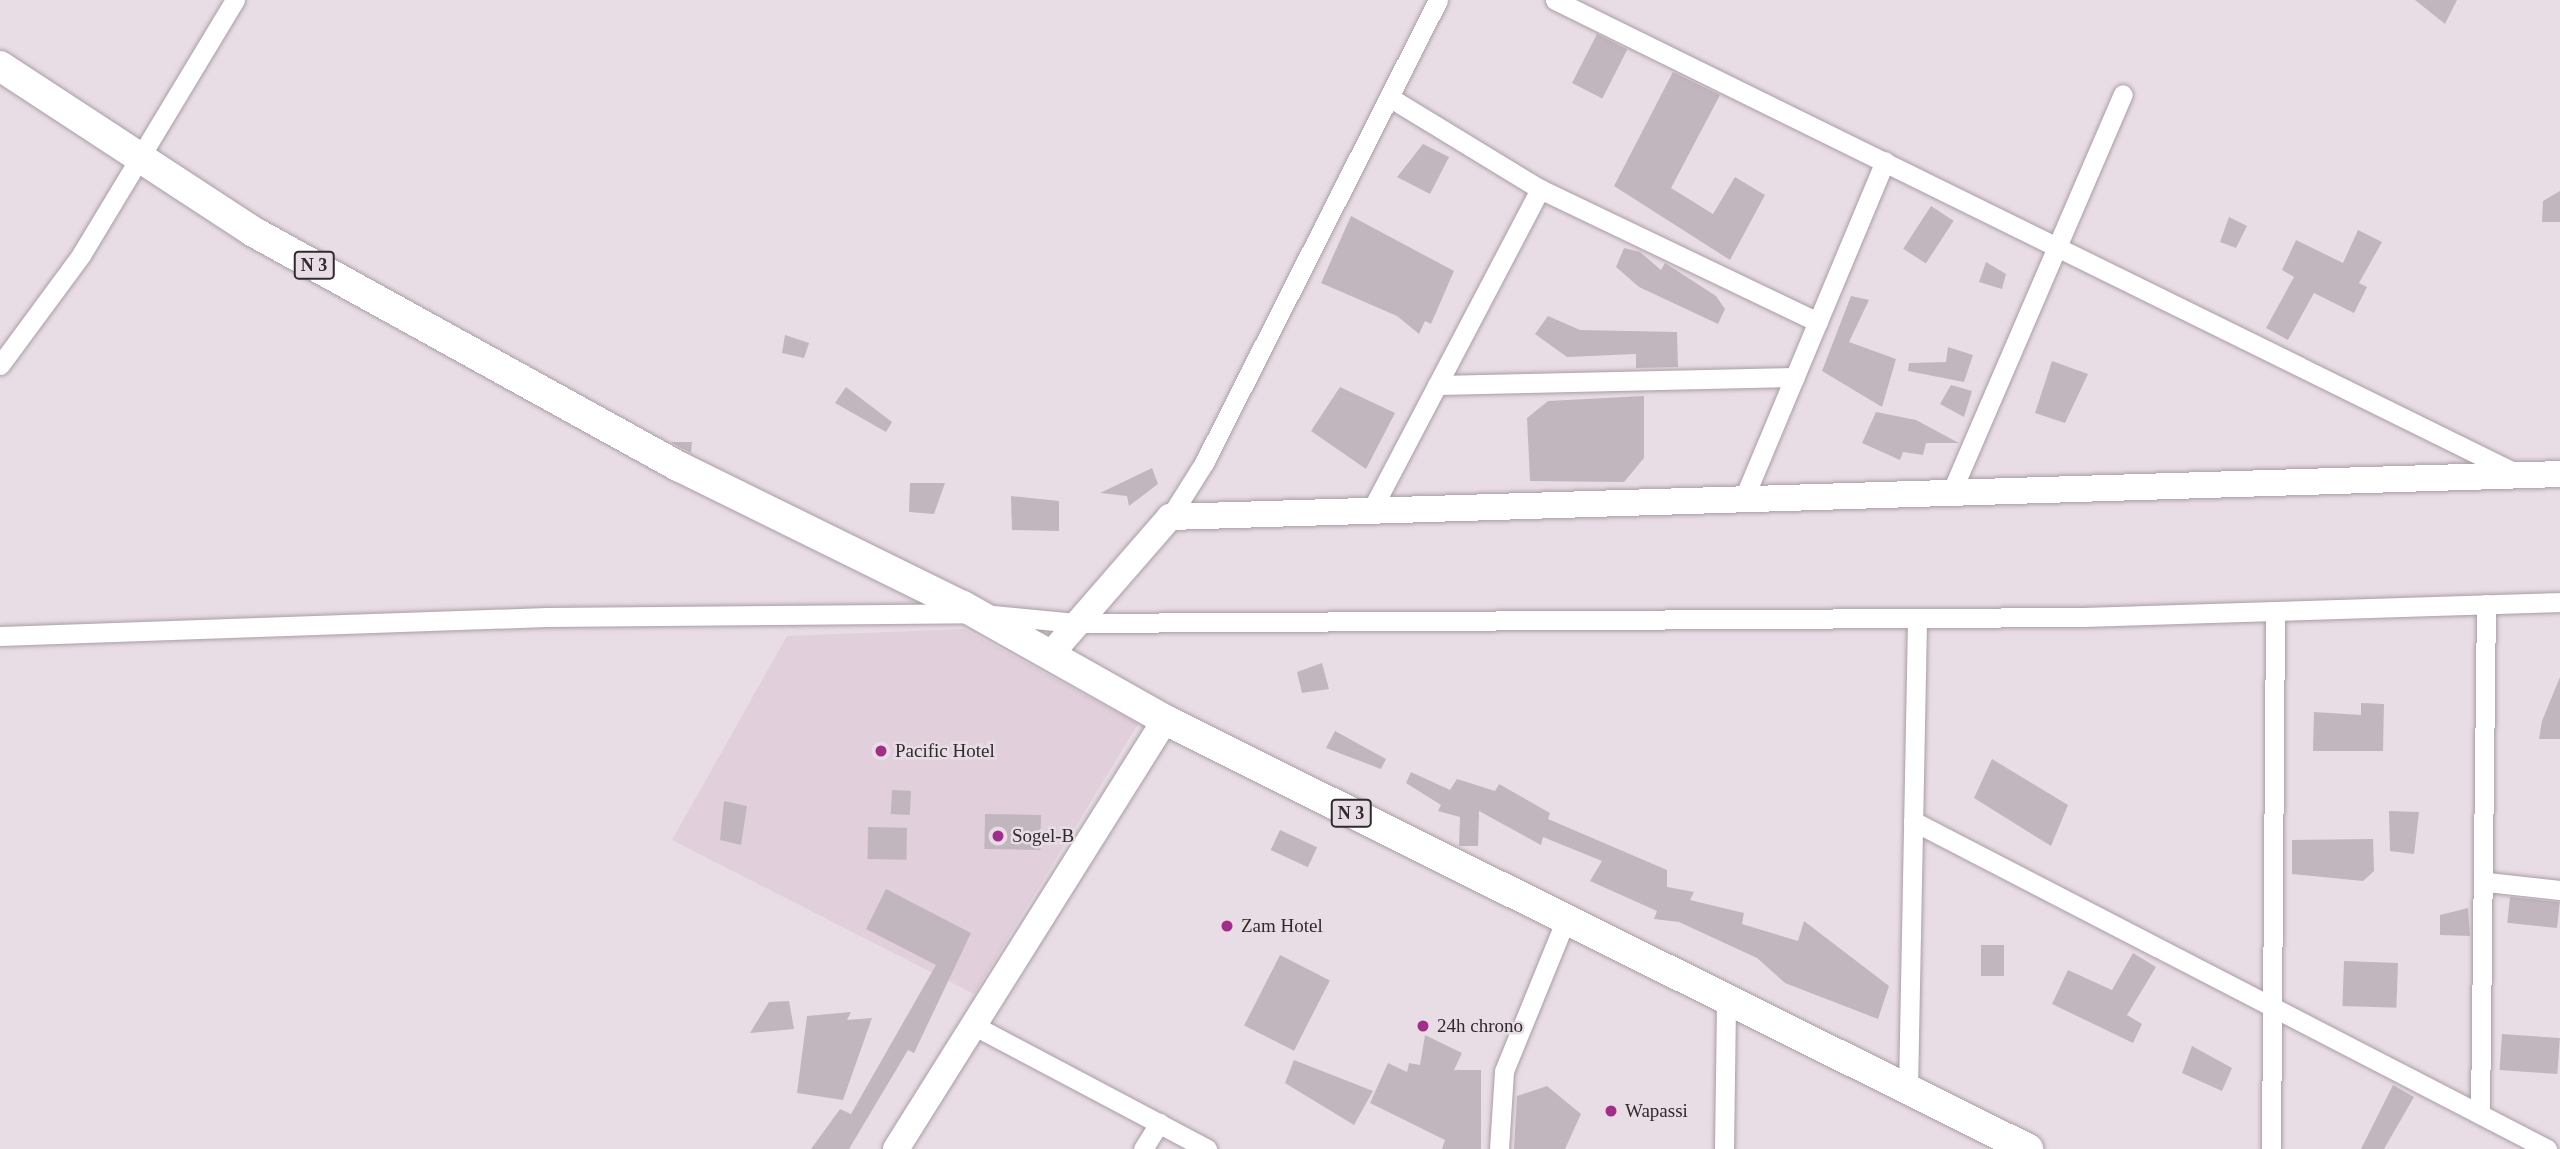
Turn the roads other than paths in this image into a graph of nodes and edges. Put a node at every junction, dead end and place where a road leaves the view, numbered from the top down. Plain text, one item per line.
1 (235, 0) edge
2 (1438, 0) edge
3 (1555, 0) edge
4 (0, 66) edge
5 (2123, 94) dead end
6 (1389, 97) junction
7 (1885, 161) junction
8 (141, 162) junction
9 (1540, 189) junction
10 (2056, 244) junction
11 (1818, 322) junction
12 (0, 365) edge
13 (1795, 377) junction
14 (1437, 385) junction
15 (2560, 474) edge
16 (2520, 475) junction
17 (1951, 493) junction
18 (1744, 498) junction
19 (1371, 511) junction
20 (1170, 517) junction
21 (2560, 602) edge
22 (2486, 604) junction
23 (2275, 611) junction
24 (972, 613) junction
25 (1917, 618) junction
26 (1076, 623) junction
27 (0, 635) edge
28 (1050, 655) junction
29 (1165, 720) junction
30 (1913, 821) junction
31 (2487, 882) junction
32 (2560, 890) edge
33 (1566, 919) junction
34 (1726, 999) junction
35 (2272, 1004) junction
36 (973, 1025) junction
37 (1908, 1090) junction
38 (2480, 1114) junction
39 (1159, 1123) junction
40 (896, 1149) edge
41 (1143, 1149) edge
42 (1208, 1149) edge
43 (1499, 1149) edge
44 (1724, 1149) edge
45 (2028, 1149) edge
46 (2271, 1149) edge
47 (2547, 1149) edge

1 - 8 street
2 - 6 street
3 - 7 street
4 - 8 main road, N 3
5 - 10 street
6 - 9 street
6 - 20 street
7 - 10 street
7 - 11 street
8 - 12 street
8 - 24 main road, N 3
9 - 11 street
9 - 14 street
10 - 16 street
10 - 17 street
11 - 13 street
13 - 14 street
13 - 18 street
14 - 19 street
15 - 16 street
16 - 17 street
17 - 18 street
18 - 19 street
19 - 20 street
20 - 26 street
21 - 22 street
22 - 23 street
22 - 31 street
23 - 25 street
23 - 35 street
24 - 26 street
24 - 27 street
24 - 28 main road, N 3
25 - 26 street
25 - 30 street
26 - 28 street
28 - 29 main road, N 3
29 - 33 main road, N 3
29 - 36 street
30 - 35 street
30 - 37 street
31 - 32 street
31 - 38 street
33 - 34 main road, N 3
33 - 43 street
34 - 37 main road, N 3
34 - 44 street
35 - 38 street
35 - 46 street
36 - 39 street
36 - 40 street
37 - 45 main road, N 3
38 - 47 street
39 - 41 street
39 - 42 street

